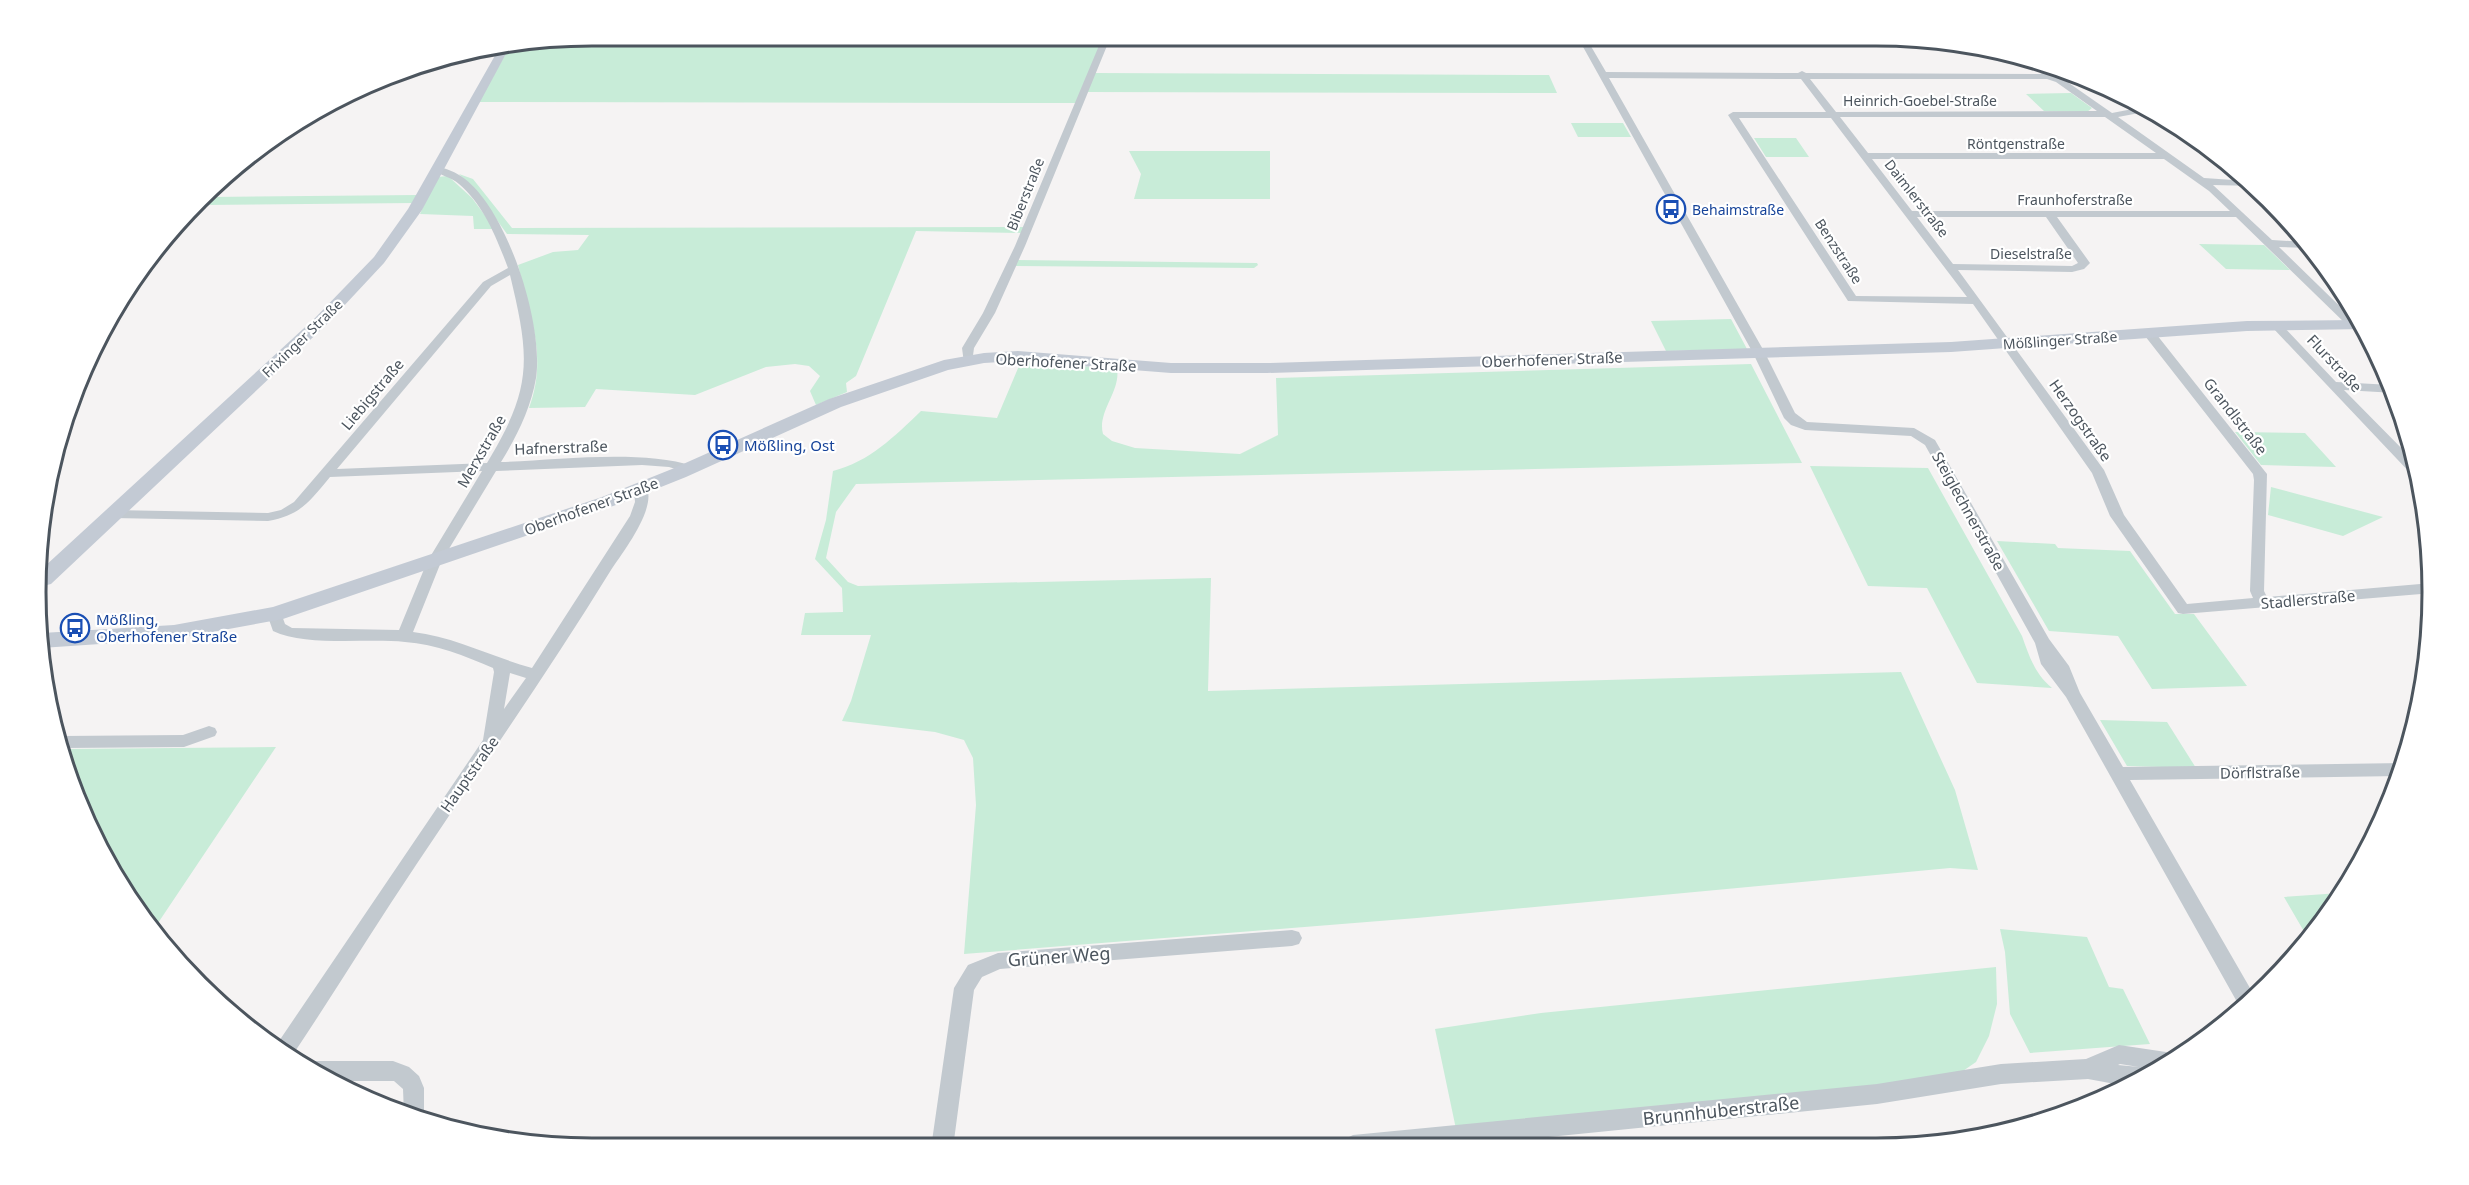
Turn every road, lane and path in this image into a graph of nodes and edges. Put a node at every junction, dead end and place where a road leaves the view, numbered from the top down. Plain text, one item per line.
1 (1103, 46) edge
2 (1587, 46) edge
3 (501, 54) edge
4 (2042, 72) edge
5 (1802, 74) junction
6 (1604, 75) junction
7 (2072, 83) edge
8 (2133, 111) edge
9 (1832, 114) junction
10 (1733, 115) joint
11 (2109, 115) junction
12 (1866, 156) junction
13 (2167, 156) junction
14 (436, 169) junction
15 (2203, 181) junction
16 (2238, 183) edge
17 (1911, 214) junction
18 (2049, 214) junction
19 (2239, 214) junction
20 (2267, 243) junction
21 (2297, 244) edge
22 (1952, 267) junction
23 (514, 270) junction
24 (1976, 301) junction
25 (2345, 313) edge
26 (2277, 325) junction
27 (2352, 325) edge
28 (2149, 333) junction
29 (2006, 344) junction
30 (1759, 353) junction
31 (968, 360) junction
32 (2335, 386) junction
33 (2383, 388) edge
34 (2406, 461) edge
35 (492, 466) junction
36 (688, 469) junction
37 (327, 473) junction
38 (641, 489) junction
39 (113, 514) junction
40 (434, 562) junction
41 (47, 576) edge
42 (2422, 589) edge
43 (2263, 603) junction
44 (2182, 609) joint
45 (275, 614) junction
46 (404, 636) junction
47 (49, 641) edge
48 (500, 665) junction
49 (537, 675) junction
50 (209, 732) dead end
51 (67, 742) edge
52 (490, 744) junction
53 (2394, 769) edge
54 (2117, 774) junction
55 (1292, 938) dead end
56 (2244, 997) edge
57 (288, 1045) edge
58 (2157, 1060) edge
59 (2088, 1069) junction
60 (330, 1071) edge
61 (2128, 1077) edge
62 (414, 1109) edge
63 (943, 1138) edge
64 (1434, 1138) edge

1 - 31 street, Biberstraße
2 - 6 street
3 - 14 street, Frixinger Straße
4 - 5 street
5 - 6 street
5 - 9 street, Daimlerstraße
6 - 30 street
7 - 11 street
8 - 11 street, Heinrich-Goebel-Straße
9 - 10 street, Heinrich-Goebel-Straße
9 - 11 street, Heinrich-Goebel-Straße
9 - 12 street, Daimlerstraße
10 - 24 street, Benzstraße
11 - 13 street
12 - 13 street, Röntgenstraße
12 - 17 street, Daimlerstraße
13 - 15 street
14 - 23 street
14 - 39 street, Frixinger Straße
15 - 16 street
15 - 19 street
17 - 18 street, Fraunhoferstraße
17 - 22 street, Daimlerstraße
18 - 19 street, Fraunhoferstraße
18 - 22 street, Dieselstraße
19 - 20 street
20 - 21 street
20 - 25 street
22 - 24 street, Daimlerstraße
23 - 35 street, Merxstraße
23 - 37 street, Liebigstraße
24 - 29 street, Daimlerstraße
26 - 27 street, Mößlinger Straße
26 - 28 street, Mößlinger Straße
26 - 32 street, Flurstraße
28 - 29 street, Mößlinger Straße
28 - 43 street, Grandlstraße
29 - 30 street, Mößlinger Straße
29 - 44 street, Herzogstraße
30 - 31 street, Oberhofener Straße
30 - 54 street, Steiglechnerstraße
31 - 36 street, Oberhofener Straße
32 - 33 street
32 - 34 street, Flurstraße
35 - 36 street, Hafnerstraße
35 - 37 street, Hafnerstraße
35 - 40 street, Merxstraße
36 - 38 street, Oberhofener Straße
37 - 39 street, Liebigstraße
38 - 40 street, Oberhofener Straße
38 - 49 street, Hauptstraße
39 - 41 street, Frixinger Straße
40 - 45 street, Oberhofener Straße
40 - 46 street, Merxstraße
42 - 43 street, Stadlerstraße
43 - 44 street, Stadlerstraße
45 - 46 street
45 - 47 street, Oberhofener Straße
46 - 48 street
48 - 49 street
48 - 52 street
49 - 52 street, Hauptstraße
50 - 51 street
52 - 57 street, Hauptstraße
53 - 54 street, Dörflstraße
54 - 56 street, Steiglechnerstraße
55 - 63 street, Grüner Weg
58 - 59 street, Brunnhuberstraße
59 - 61 street, Brunnhuberstraße
59 - 64 street, Brunnhuberstraße
60 - 62 street

